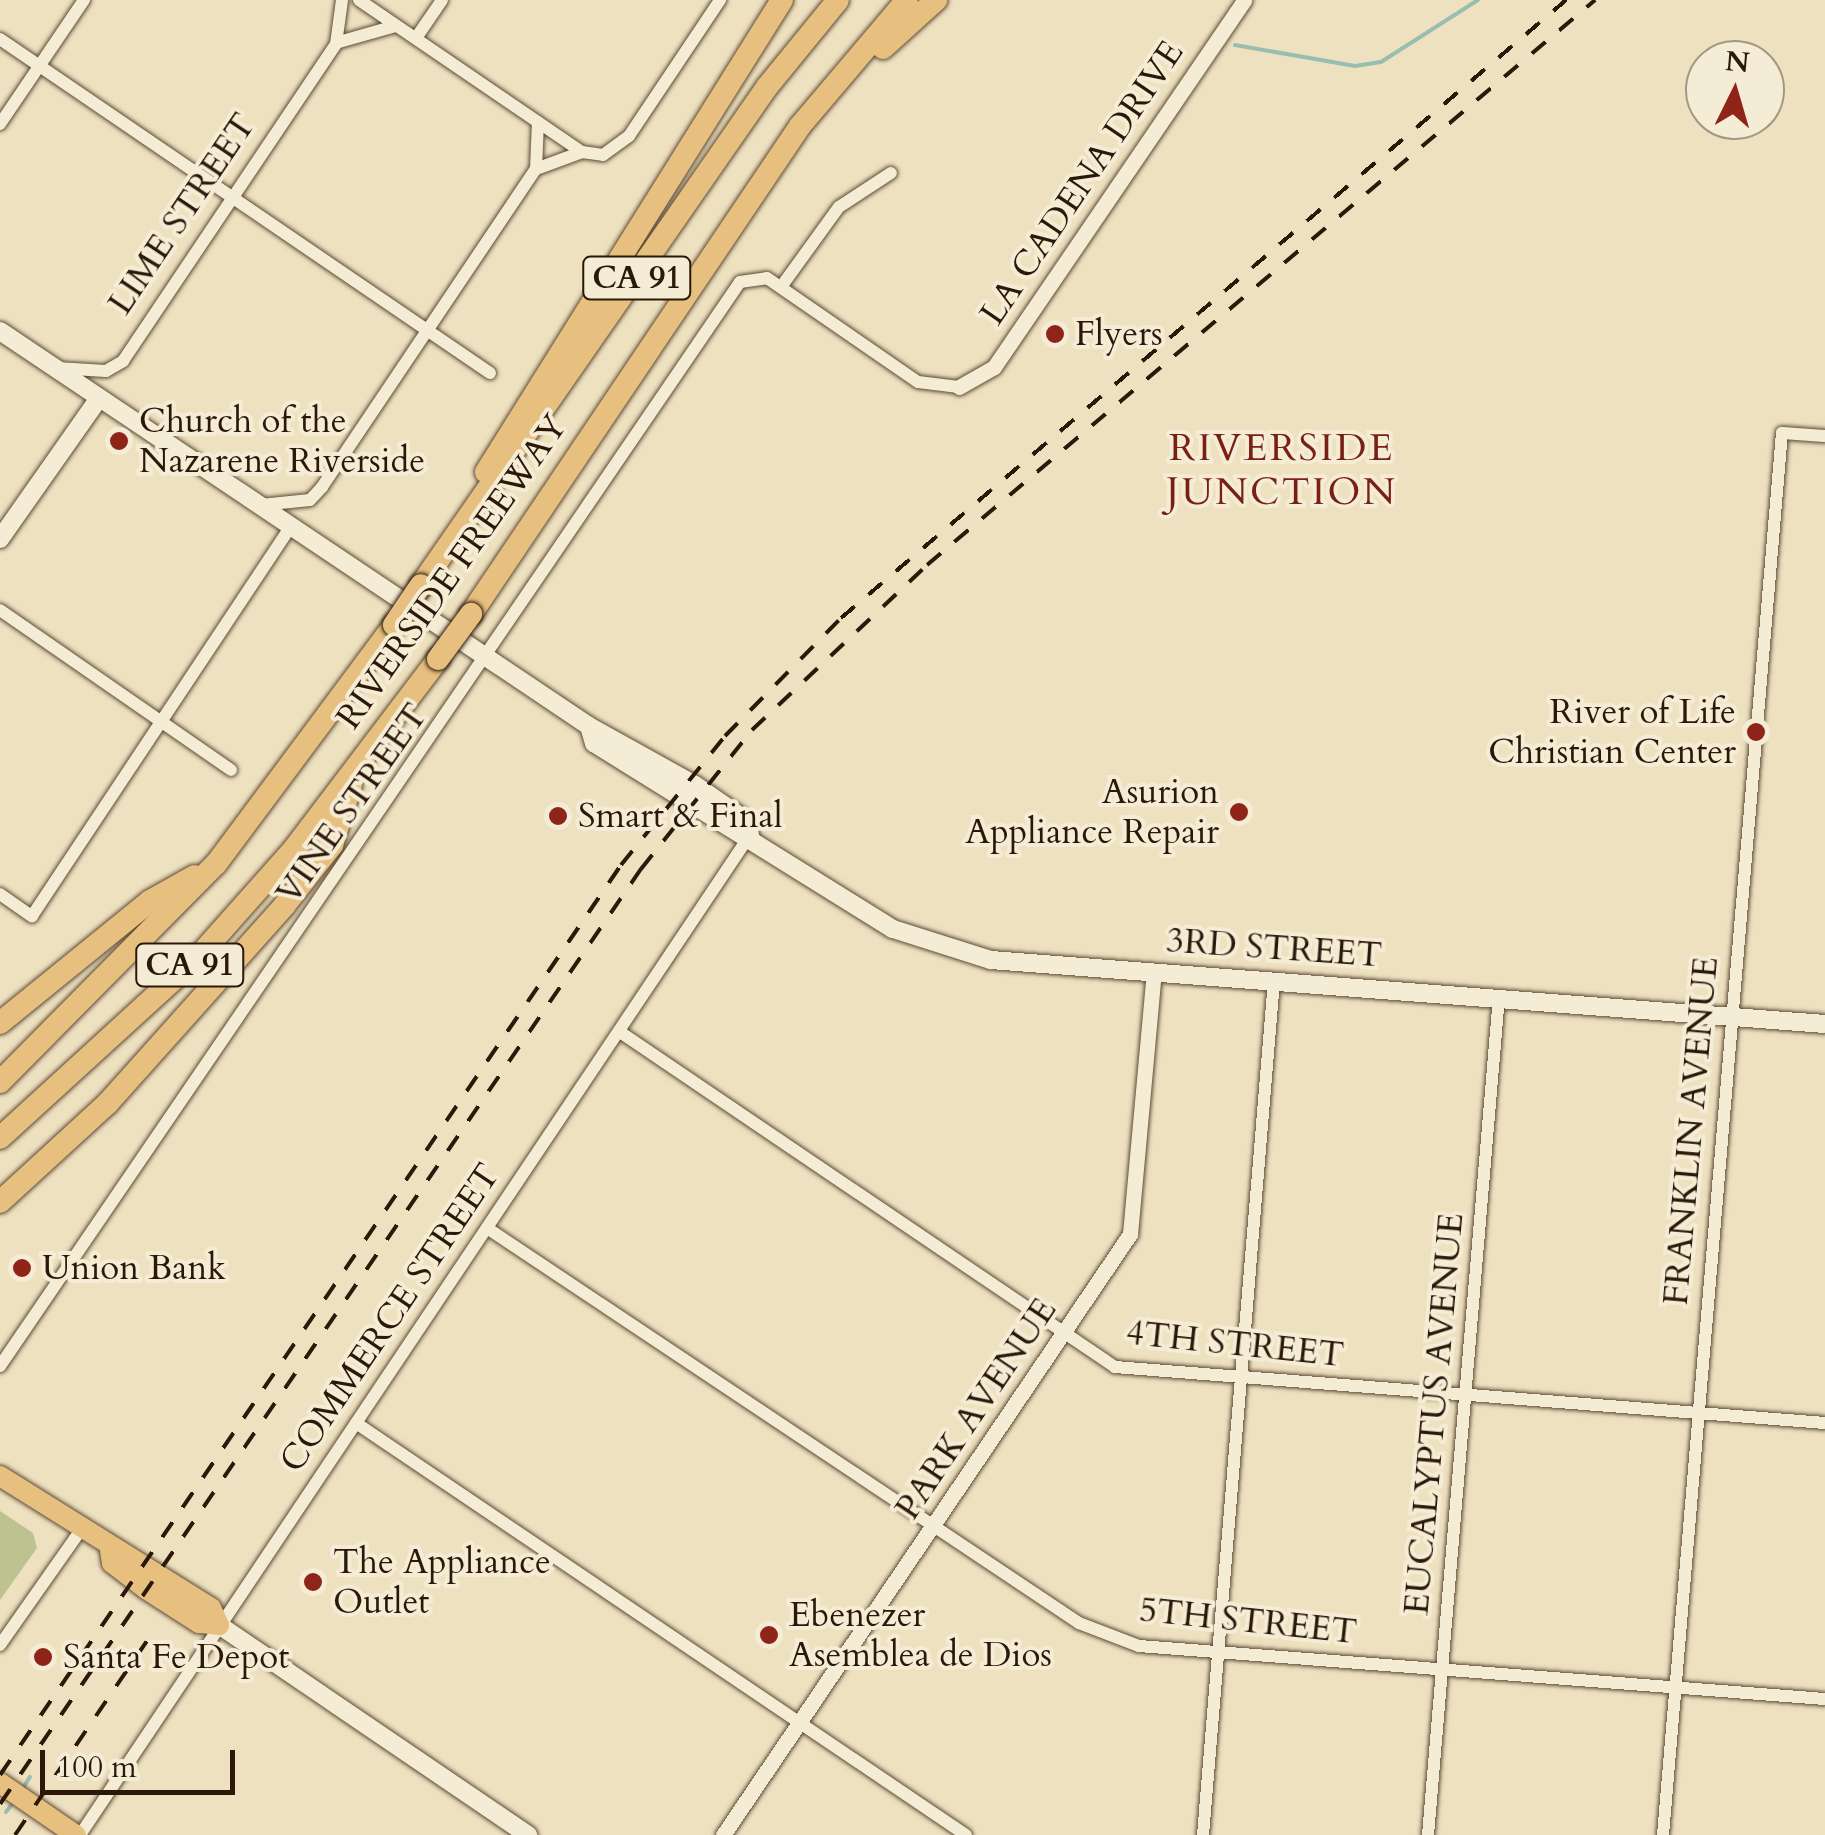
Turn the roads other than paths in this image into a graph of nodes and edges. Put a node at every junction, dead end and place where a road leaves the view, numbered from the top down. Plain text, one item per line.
1 (84, 0) edge
2 (342, 0) edge
3 (358, 0) edge
4 (442, 0) edge
5 (720, 0) edge
6 (782, 0) edge
7 (838, 0) edge
8 (908, 0) edge
9 (936, 0) edge
10 (1244, 0) edge
11 (397, 26) junction
12 (416, 38) junction
13 (0, 39) edge
14 (336, 44) junction
15 (39, 66) junction
16 (538, 122) junction
17 (0, 124) edge
18 (800, 126) junction
19 (582, 152) junction
20 (536, 168) junction
21 (891, 173) dead end
22 (232, 198) junction
23 (780, 287) junction
24 (427, 328) junction
25 (0, 331) edge
26 (54, 368) junction
27 (490, 374) dead end
28 (959, 387) joint
29 (98, 398) junction
30 (1825, 436) edge
31 (261, 506) junction
32 (291, 526) junction
33 (0, 540) edge
34 (439, 559) junction
35 (0, 610) edge
36 (491, 658) junction
37 (166, 722) junction
38 (231, 770) dead end
39 (356, 770) junction
40 (750, 835) junction
41 (216, 864) junction
42 (0, 894) edge
43 (1154, 972) junction
44 (1274, 980) junction
45 (1499, 997) junction
46 (1730, 1017) junction
47 (0, 1024) edge
48 (1825, 1024) edge
49 (620, 1032) junction
50 (0, 1082) edge
51 (0, 1138) edge
52 (0, 1202) edge
53 (487, 1228) junction
54 (1065, 1333) junction
55 (0, 1366) edge
56 (1241, 1378) junction
57 (1466, 1394) junction
58 (1697, 1416) junction
59 (1825, 1423) edge
60 (356, 1424) junction
61 (0, 1476) edge
62 (932, 1528) junction
63 (80, 1531) junction
64 (219, 1625) junction
65 (0, 1644) edge
66 (1219, 1653) junction
67 (1443, 1668) junction
68 (1676, 1688) junction
69 (1825, 1698) edge
70 (800, 1722) junction
71 (0, 1783) edge
72 (82, 1830) edge
73 (528, 1835) edge
74 (724, 1835) edge
75 (966, 1835) edge
76 (1203, 1835) edge
77 (1428, 1835) edge
78 (1663, 1835) edge

1 - 15 street
2 - 14 street
3 - 11 street
4 - 12 street
5 - 19 street
6 - 34 highway
7 - 34 highway, RIVERSIDE FREEWAY / CA 91
8 - 18 highway, RIVERSIDE FREEWAY / CA 91
9 - 18 highway
10 - 28 street, LA CADENA DRIVE
11 - 12 street
11 - 14 street
12 - 16 street
13 - 15 street
14 - 22 street, LIME STREET
15 - 17 street
15 - 22 street
16 - 19 street
16 - 20 street
18 - 39 highway, RIVERSIDE FREEWAY / CA 91, bridge
19 - 20 street
20 - 24 street
21 - 23 street
22 - 24 street
22 - 26 street, LIME STREET
23 - 28 street
23 - 36 street, VINE STREET
24 - 27 street
24 - 31 street
25 - 26 main road, 3RD STREET
26 - 29 main road, 3RD STREET
29 - 31 main road, 3RD STREET
29 - 33 main road
30 - 46 street, FRANKLIN AVENUE
31 - 32 main road, 3RD STREET
32 - 36 main road, 3RD STREET
32 - 37 street
34 - 41 highway, RIVERSIDE FREEWAY / CA 91, bridge
35 - 37 street
36 - 40 main road, 3RD STREET
36 - 55 street, VINE STREET
37 - 38 street
37 - 42 street
39 - 51 highway, RIVERSIDE FREEWAY / CA 91
39 - 52 highway
40 - 43 main road, 3RD STREET
40 - 49 street, COMMERCE STREET
41 - 47 highway
41 - 50 highway, RIVERSIDE FREEWAY / CA 91
43 - 44 main road, 3RD STREET
43 - 54 street, PARK AVENUE
44 - 45 main road, 3RD STREET
44 - 56 street
45 - 46 main road, 3RD STREET
45 - 57 street, EUCALYPTUS AVENUE
46 - 48 main road, 3RD STREET
46 - 58 street, FRANKLIN AVENUE
49 - 53 street, COMMERCE STREET
49 - 54 street, 4TH STREET
53 - 60 street, COMMERCE STREET
53 - 62 street, 5TH STREET
54 - 56 street, 4TH STREET
54 - 62 street, PARK AVENUE
56 - 57 street, 4TH STREET
56 - 66 street
57 - 58 street, 4TH STREET
57 - 67 street, EUCALYPTUS AVENUE
58 - 59 street, 4TH STREET
58 - 68 street, FRANKLIN AVENUE
60 - 64 street, COMMERCE STREET
60 - 70 street
61 - 63 main road
62 - 66 street, 5TH STREET
62 - 70 street, PARK AVENUE
63 - 64 main road
63 - 65 street
64 - 72 street, COMMERCE STREET
64 - 73 main road
66 - 67 street, 5TH STREET
66 - 76 street
67 - 68 street, 5TH STREET
67 - 77 street, EUCALYPTUS AVENUE
68 - 69 street, 5TH STREET
68 - 78 street, FRANKLIN AVENUE
70 - 74 street, PARK AVENUE
70 - 75 street
71 - 72 main road

